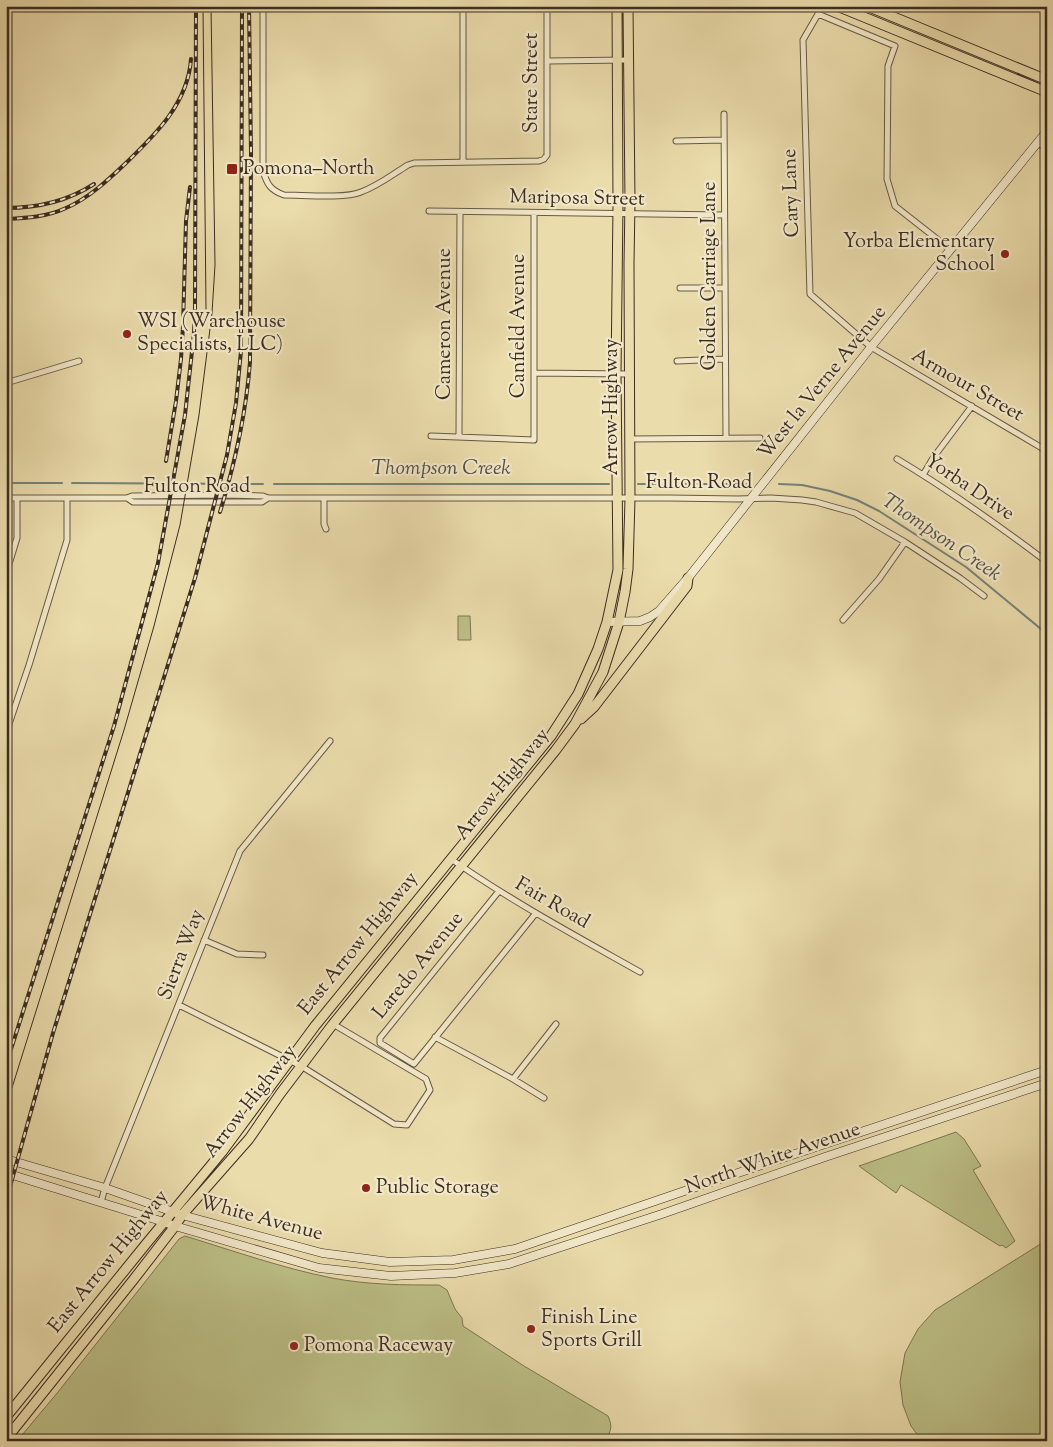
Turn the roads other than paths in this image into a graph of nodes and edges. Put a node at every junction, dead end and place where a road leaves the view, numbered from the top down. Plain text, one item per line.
1 (263, 6) edge
2 (463, 6) edge
3 (547, 6) edge
4 (616, 6) edge
5 (628, 6) edge
6 (837, 6) edge
7 (867, 6) edge
8 (926, 30) junction
9 (908, 36) junction
10 (617, 60) junction
11 (628, 60) junction
12 (548, 61) junction
13 (1047, 80) edge
14 (1047, 92) edge
15 (724, 114) dead end
16 (1047, 131) edge
17 (724, 140) junction
18 (676, 141) dead end
19 (1038, 143) junction
20 (1047, 149) edge
21 (463, 162) junction
22 (429, 211) dead end
23 (460, 212) junction
24 (534, 213) junction
25 (617, 214) junction
26 (629, 215) junction
27 (724, 215) junction
28 (952, 250) junction
29 (680, 288) dead end
30 (725, 288) junction
31 (872, 347) junction
32 (725, 359) junction
33 (78, 361) dead end
34 (677, 361) dead end
35 (534, 373) junction
36 (616, 374) junction
37 (629, 374) junction
38 (6, 383) edge
39 (972, 406) junction
40 (431, 436) dead end
41 (459, 436) junction
42 (726, 438) junction
43 (760, 438) dead end
44 (630, 439) junction
45 (1047, 451) edge
46 (897, 459) dead end
47 (923, 474) junction
48 (6, 498) edge
49 (17, 498) junction
50 (324, 498) junction
51 (618, 498) junction
52 (67, 499) junction
53 (630, 499) junction
54 (751, 499) junction
55 (326, 529) dead end
56 (905, 542) junction
57 (1047, 562) edge
58 (6, 574) edge
59 (688, 578) junction
60 (984, 596) dead end
61 (843, 620) dead end
62 (607, 622) junction
63 (619, 622) junction
64 (565, 717) junction
65 (575, 724) junction
66 (6, 734) edge
67 (330, 740) dead end
68 (451, 858) junction
69 (461, 865) junction
70 (499, 890) junction
71 (536, 913) junction
72 (204, 940) junction
73 (263, 955) dead end
74 (640, 972) dead end
75 (179, 1005) junction
76 (333, 1024) junction
77 (556, 1024) dead end
78 (435, 1037) junction
79 (290, 1060) junction
80 (301, 1066) junction
81 (1047, 1070) edge
82 (513, 1079) junction
83 (1047, 1083) edge
84 (544, 1098) dead end
85 (6, 1159) edge
86 (6, 1173) edge
87 (105, 1188) junction
88 (101, 1202) junction
89 (172, 1212) junction
90 (182, 1215) junction
91 (164, 1222) junction
92 (175, 1226) junction
93 (515, 1249) joint
94 (509, 1264) joint
95 (6, 1417) edge
96 (6, 1439) edge

1 - 21 street
2 - 21 street
3 - 12 street, Stare Street
4 - 10 main road, Arrow Highway
5 - 11 main road, Arrow Highway
6 - 9 main road
7 - 8 main road
8 - 9 main road
8 - 13 main road
9 - 14 main road
10 - 11 street
10 - 12 street
10 - 25 main road, Arrow Highway
11 - 26 main road, Arrow Highway
12 - 21 street, Stare Street
15 - 17 street, Golden Carriage Lane
16 - 19 main road, West la Verne Avenue
17 - 18 street
17 - 27 street, Golden Carriage Lane
19 - 20 street
19 - 28 main road, West la Verne Avenue
22 - 23 street, Mariposa Street
23 - 24 street, Mariposa Street
23 - 41 street, Cameron Avenue
24 - 25 street, Mariposa Street
24 - 35 street, Canfield Avenue
25 - 26 street, Mariposa Street
25 - 36 main road, Arrow Highway
26 - 27 street, Mariposa Street
26 - 37 main road, Arrow Highway
27 - 30 street, Golden Carriage Lane
28 - 31 main road, West la Verne Avenue
28 - 31 street, Cary Lane
29 - 30 street
30 - 32 street, Golden Carriage Lane
31 - 39 street, Armour Street
31 - 54 main road, West la Verne Avenue
32 - 34 street
32 - 42 street, Golden Carriage Lane
33 - 38 street
35 - 36 street
35 - 41 street, Canfield Avenue
36 - 37 street
36 - 51 main road, Arrow Highway
37 - 44 main road, Arrow Highway
39 - 45 street, Armour Street
39 - 47 street
40 - 41 street
42 - 43 street
42 - 44 street
44 - 53 main road, Arrow Highway
46 - 47 street, Yorba Drive
47 - 57 street, Yorba Drive
48 - 49 street, Fulton Road
49 - 52 street, Fulton Road
49 - 58 street
50 - 51 street, Fulton Road
50 - 52 street, Fulton Road
50 - 55 street
51 - 53 street, Fulton Road
51 - 62 main road, Arrow Highway
52 - 66 street
53 - 54 street, Fulton Road
53 - 63 main road, Arrow Highway
54 - 56 street, Fulton Road
54 - 59 main road, West la Verne Avenue
56 - 60 street, Fulton Road
56 - 61 street
59 - 63 main road, West la Verne Avenue
59 - 65 main road
62 - 63 main road, West la Verne Avenue
62 - 64 main road, East Arrow Highway
63 - 65 main road, Arrow Highway
64 - 65 street
64 - 68 main road, East Arrow Highway
65 - 69 main road, Arrow Highway
67 - 72 street, Sierra Way
68 - 69 street, Fair Road
68 - 79 main road, East Arrow Highway
69 - 70 street, Fair Road
69 - 76 main road, Arrow Highway
70 - 71 street, Fair Road
70 - 78 street, Laredo Avenue
71 - 74 street, Fair Road
71 - 78 street, Laredo Avenue
72 - 73 street
72 - 75 street, Sierra Way
75 - 79 street
75 - 87 street, Sierra Way
76 - 80 main road, Arrow Highway
76 - 80 street
77 - 82 street
78 - 82 street
79 - 80 street
79 - 89 main road, East Arrow Highway
80 - 90 main road, Arrow Highway
81 - 93 main road, North White Avenue
82 - 84 street
83 - 94 main road, North White Avenue
85 - 87 main road, White Avenue
86 - 88 main road, White Avenue
87 - 88 street, Sierra Way
87 - 89 main road, White Avenue
88 - 91 main road, White Avenue
89 - 90 main road, White Avenue
89 - 91 main road, East Arrow Highway
90 - 92 main road, Arrow Highway
90 - 93 main road, White Avenue
91 - 92 main road, White Avenue
91 - 95 main road, East Arrow Highway
92 - 94 main road, White Avenue
92 - 96 main road, Arrow Highway

